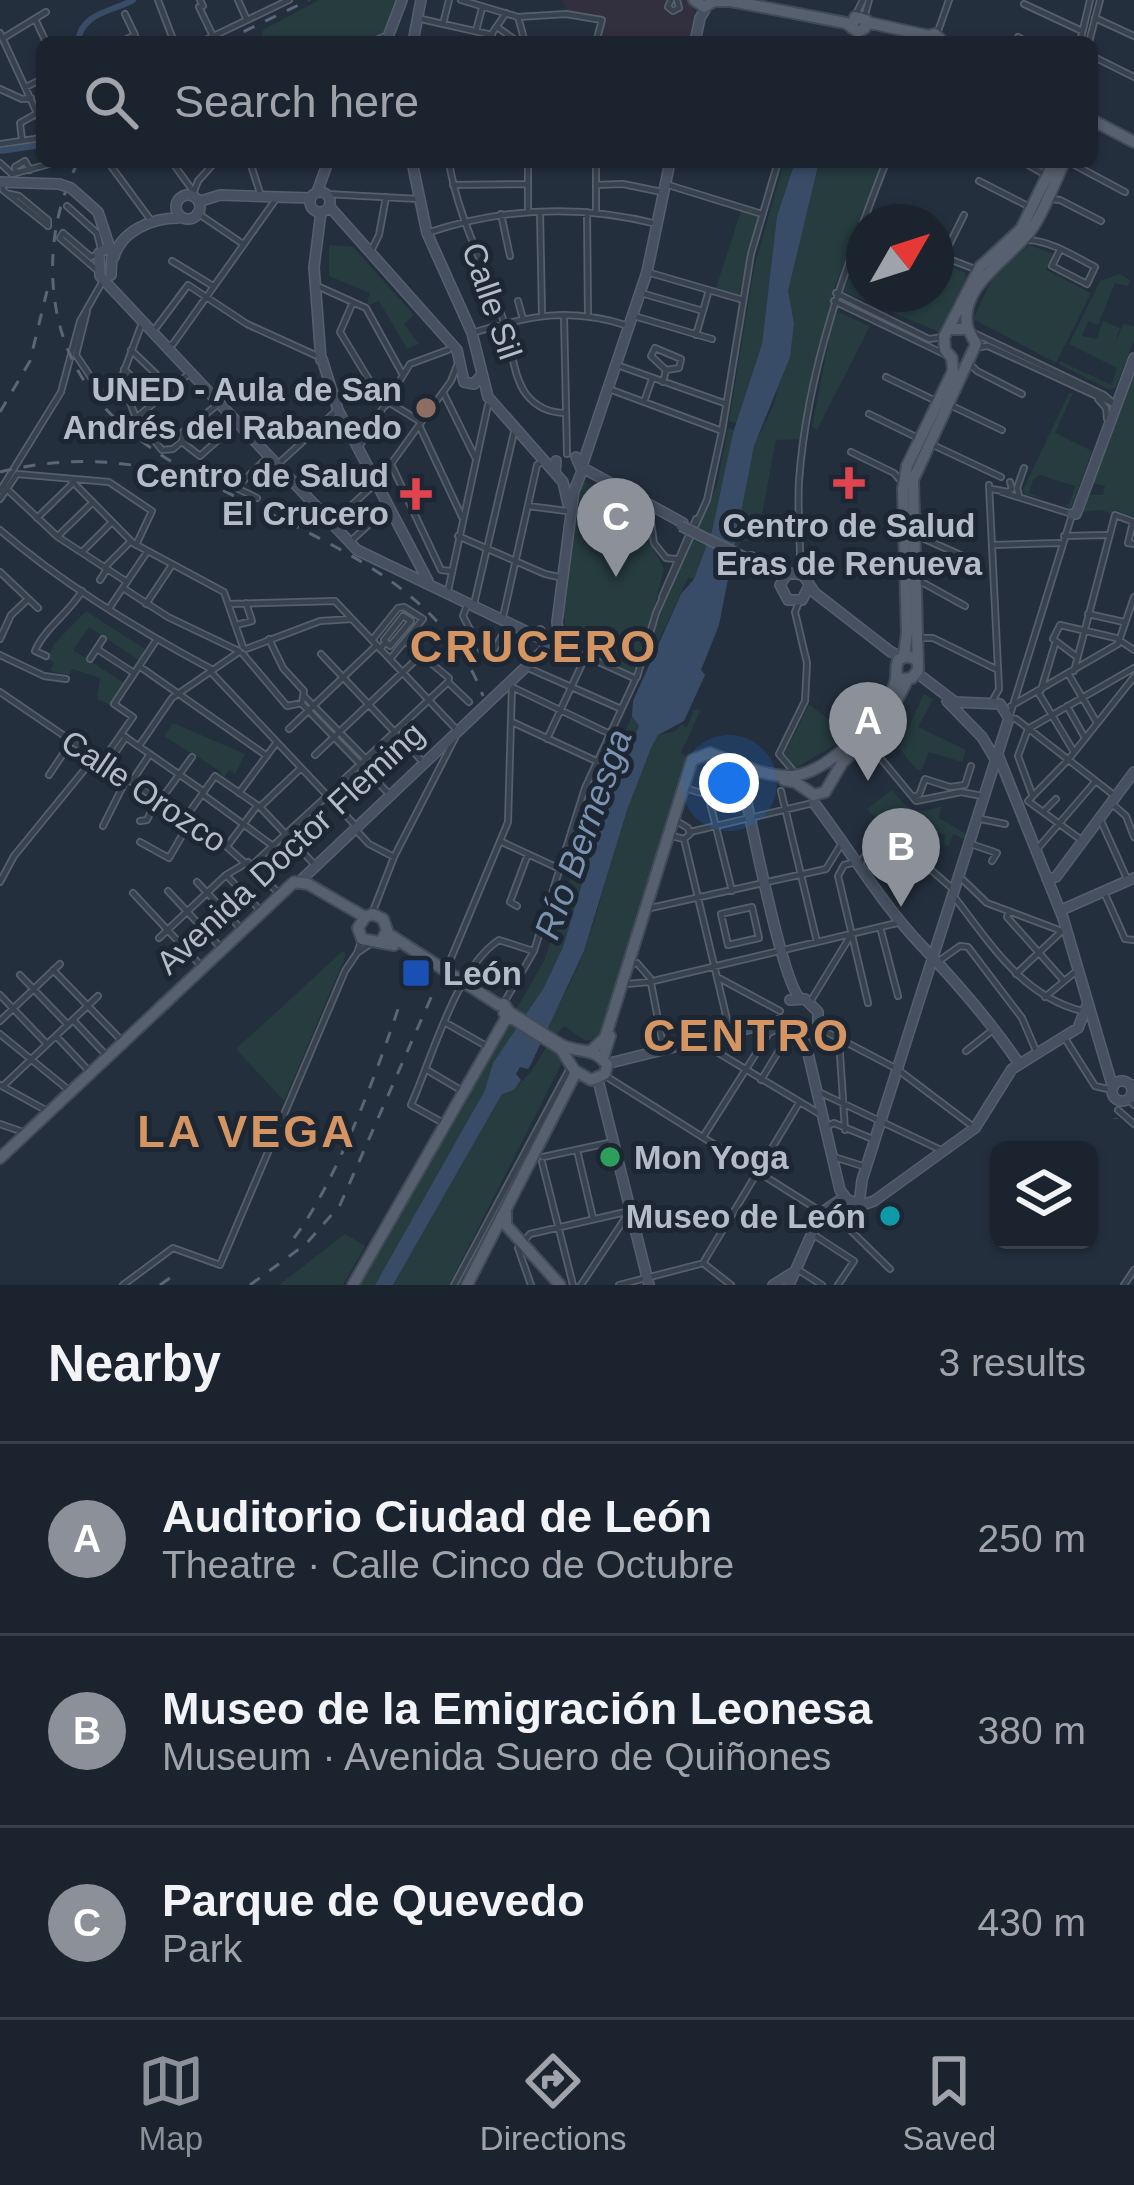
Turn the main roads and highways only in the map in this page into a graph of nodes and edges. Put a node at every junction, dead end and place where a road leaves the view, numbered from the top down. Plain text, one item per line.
1 (404, 0) edge
2 (422, 0) edge
3 (757, 3) edge
4 (707, 4) edge
5 (792, 6) edge
6 (859, 24) junction
7 (390, 36) edge
8 (414, 36) edge
9 (697, 36) edge
10 (916, 36) edge
11 (1098, 121) edge
12 (1134, 140) edge
13 (329, 168) edge
14 (415, 168) edge
15 (667, 168) edge
16 (1058, 168) edge
17 (1, 182) edge
18 (196, 200) junction
19 (321, 202) junction
20 (177, 212) junction
21 (1029, 213) junction
22 (105, 246) junction
23 (112, 262) junction
24 (104, 275) junction
25 (970, 330) junction
26 (471, 331) junction
27 (947, 333) junction
28 (169, 346) junction
29 (476, 352) junction
30 (457, 353) junction
31 (319, 356) junction
32 (950, 356) junction
33 (970, 362) junction
34 (1133, 362) edge
35 (480, 371) junction
36 (465, 383) junction
37 (490, 400) junction
38 (942, 403) junction
39 (238, 421) junction
40 (924, 441) junction
41 (357, 450) junction
42 (569, 463) junction
43 (559, 478) junction
44 (1072, 514) road end
45 (334, 522) junction
46 (682, 525) junction
47 (382, 562) junction
48 (790, 576) junction
49 (430, 581) junction
50 (809, 586) junction
51 (801, 600) junction
52 (548, 636) junction
53 (908, 666) junction
54 (988, 704) junction
55 (457, 731) junction
56 (978, 733) junction
57 (1003, 736) junction
58 (997, 754) junction
59 (742, 769) junction
60 (809, 770) junction
61 (1134, 772) edge
62 (1004, 777) junction
63 (987, 781) junction
64 (830, 783) junction
65 (389, 795) junction
66 (811, 797) junction
67 (354, 827) junction
68 (1051, 872) junction
69 (1131, 880) edge
70 (301, 882) junction
71 (282, 896) junction
72 (1065, 917) junction
73 (365, 918) junction
74 (376, 939) junction
75 (936, 957) junction
76 (798, 998) junction
77 (506, 1013) junction
78 (1091, 1026) junction
79 (786, 1031) junction
80 (574, 1062) junction
81 (1018, 1062) junction
82 (599, 1068) junction
83 (87, 1079) junction
84 (1123, 1095) edge
85 (561, 1102) junction
86 (50, 1114) junction
87 (0, 1161) edge
88 (853, 1200) junction
89 (822, 1214) junction
90 (845, 1219) junction
91 (509, 1225) junction
92 (648, 1281) edge
93 (465, 1284) edge
94 (352, 1285) edge
95 (571, 1285) edge
96 (780, 1285) edge

1 - 7 main road
2 - 8 main road
3 - 4 main road
3 - 5 main road
3 - 6 main road
4 - 9 main road
5 - 6 main road
6 - 10 main road
11 - 12 main road
13 - 19 main road
14 - 26 main road
15 - 42 main road
16 - 21 main road
17 - 22 main road, bridge
18 - 19 main road
18 - 20 main road
18 - 20 main road
19 - 30 main road
19 - 30 main road
19 - 31 main road
19 - 31 main road
20 - 22 main road
20 - 23 main road
21 - 25 main road
21 - 27 main road
22 - 23 main road
22 - 24 main road
23 - 24 main road
24 - 28 main road
24 - 28 main road
25 - 27 main road
25 - 33 main road
26 - 29 main road
26 - 30 main road
27 - 32 main road
28 - 39 main road
28 - 39 main road
29 - 30 main road
29 - 35 main road
30 - 36 main road
31 - 41 main road
31 - 41 main road
32 - 33 main road
32 - 38 main road
33 - 38 main road
34 - 44 main road
35 - 36 main road
35 - 37 main road
36 - 37 main road
37 - 42 main road
38 - 40 main road
39 - 45 main road
40 - 53 main road
40 - 53 main road
41 - 49 main road
42 - 43 main road
42 - 43 main road
42 - 46 main road
42 - 46 main road
42 - 52 main road
43 - 52 main road
45 - 47 main road
45 - 47 main road
46 - 48 main road, bridge
47 - 49 main road
48 - 50 main road
48 - 51 main road
49 - 52 main road
50 - 51 main road
50 - 53 main road
51 - 53 main road
52 - 55 main road, Avenida Doctor Fleming
52 - 55 main road, Avenida Doctor Fleming
53 - 54 main road
53 - 56 main road
53 - 60 main road
53 - 64 main road
54 - 56 main road
54 - 57 main road
55 - 65 main road, Avenida Doctor Fleming
55 - 65 main road, Avenida Doctor Fleming
56 - 57 main road
56 - 58 main road
57 - 58 main road
58 - 62 main road
58 - 63 main road
59 - 60 main road
59 - 66 main road
59 - 76 main road
59 - 82 main road
60 - 64 main road
60 - 66 main road
61 - 68 main road
62 - 63 main road
62 - 68 main road
63 - 75 main road
64 - 66 main road
65 - 67 main road, Avenida Doctor Fleming
66 - 75 main road
67 - 70 main road, Avenida Doctor Fleming
67 - 70 main road, Avenida Doctor Fleming
68 - 72 main road
69 - 72 main road
70 - 71 main road, Avenida Doctor Fleming
70 - 73 main road
71 - 83 main road, Avenida Doctor Fleming
71 - 83 main road, Avenida Doctor Fleming
72 - 78 main road
73 - 74 main road
73 - 74 main road
74 - 77 main road
75 - 81 main road
75 - 88 main road
76 - 79 main road
76 - 79 main road
77 - 80 main road
77 - 94 main road
78 - 81 main road
78 - 84 main road
79 - 82 main road
79 - 88 main road
80 - 82 main road
80 - 82 main road
80 - 85 main road
81 - 88 main road
82 - 85 main road
82 - 92 main road
83 - 86 main road, Avenida Doctor Fleming
83 - 86 main road, Avenida Doctor Fleming
85 - 91 main road
86 - 87 main road, Avenida Doctor Fleming
86 - 87 main road, Avenida Doctor Fleming
88 - 89 main road
88 - 90 main road
88 - 90 main road
89 - 90 main road
89 - 96 main road
91 - 93 main road
91 - 95 main road

